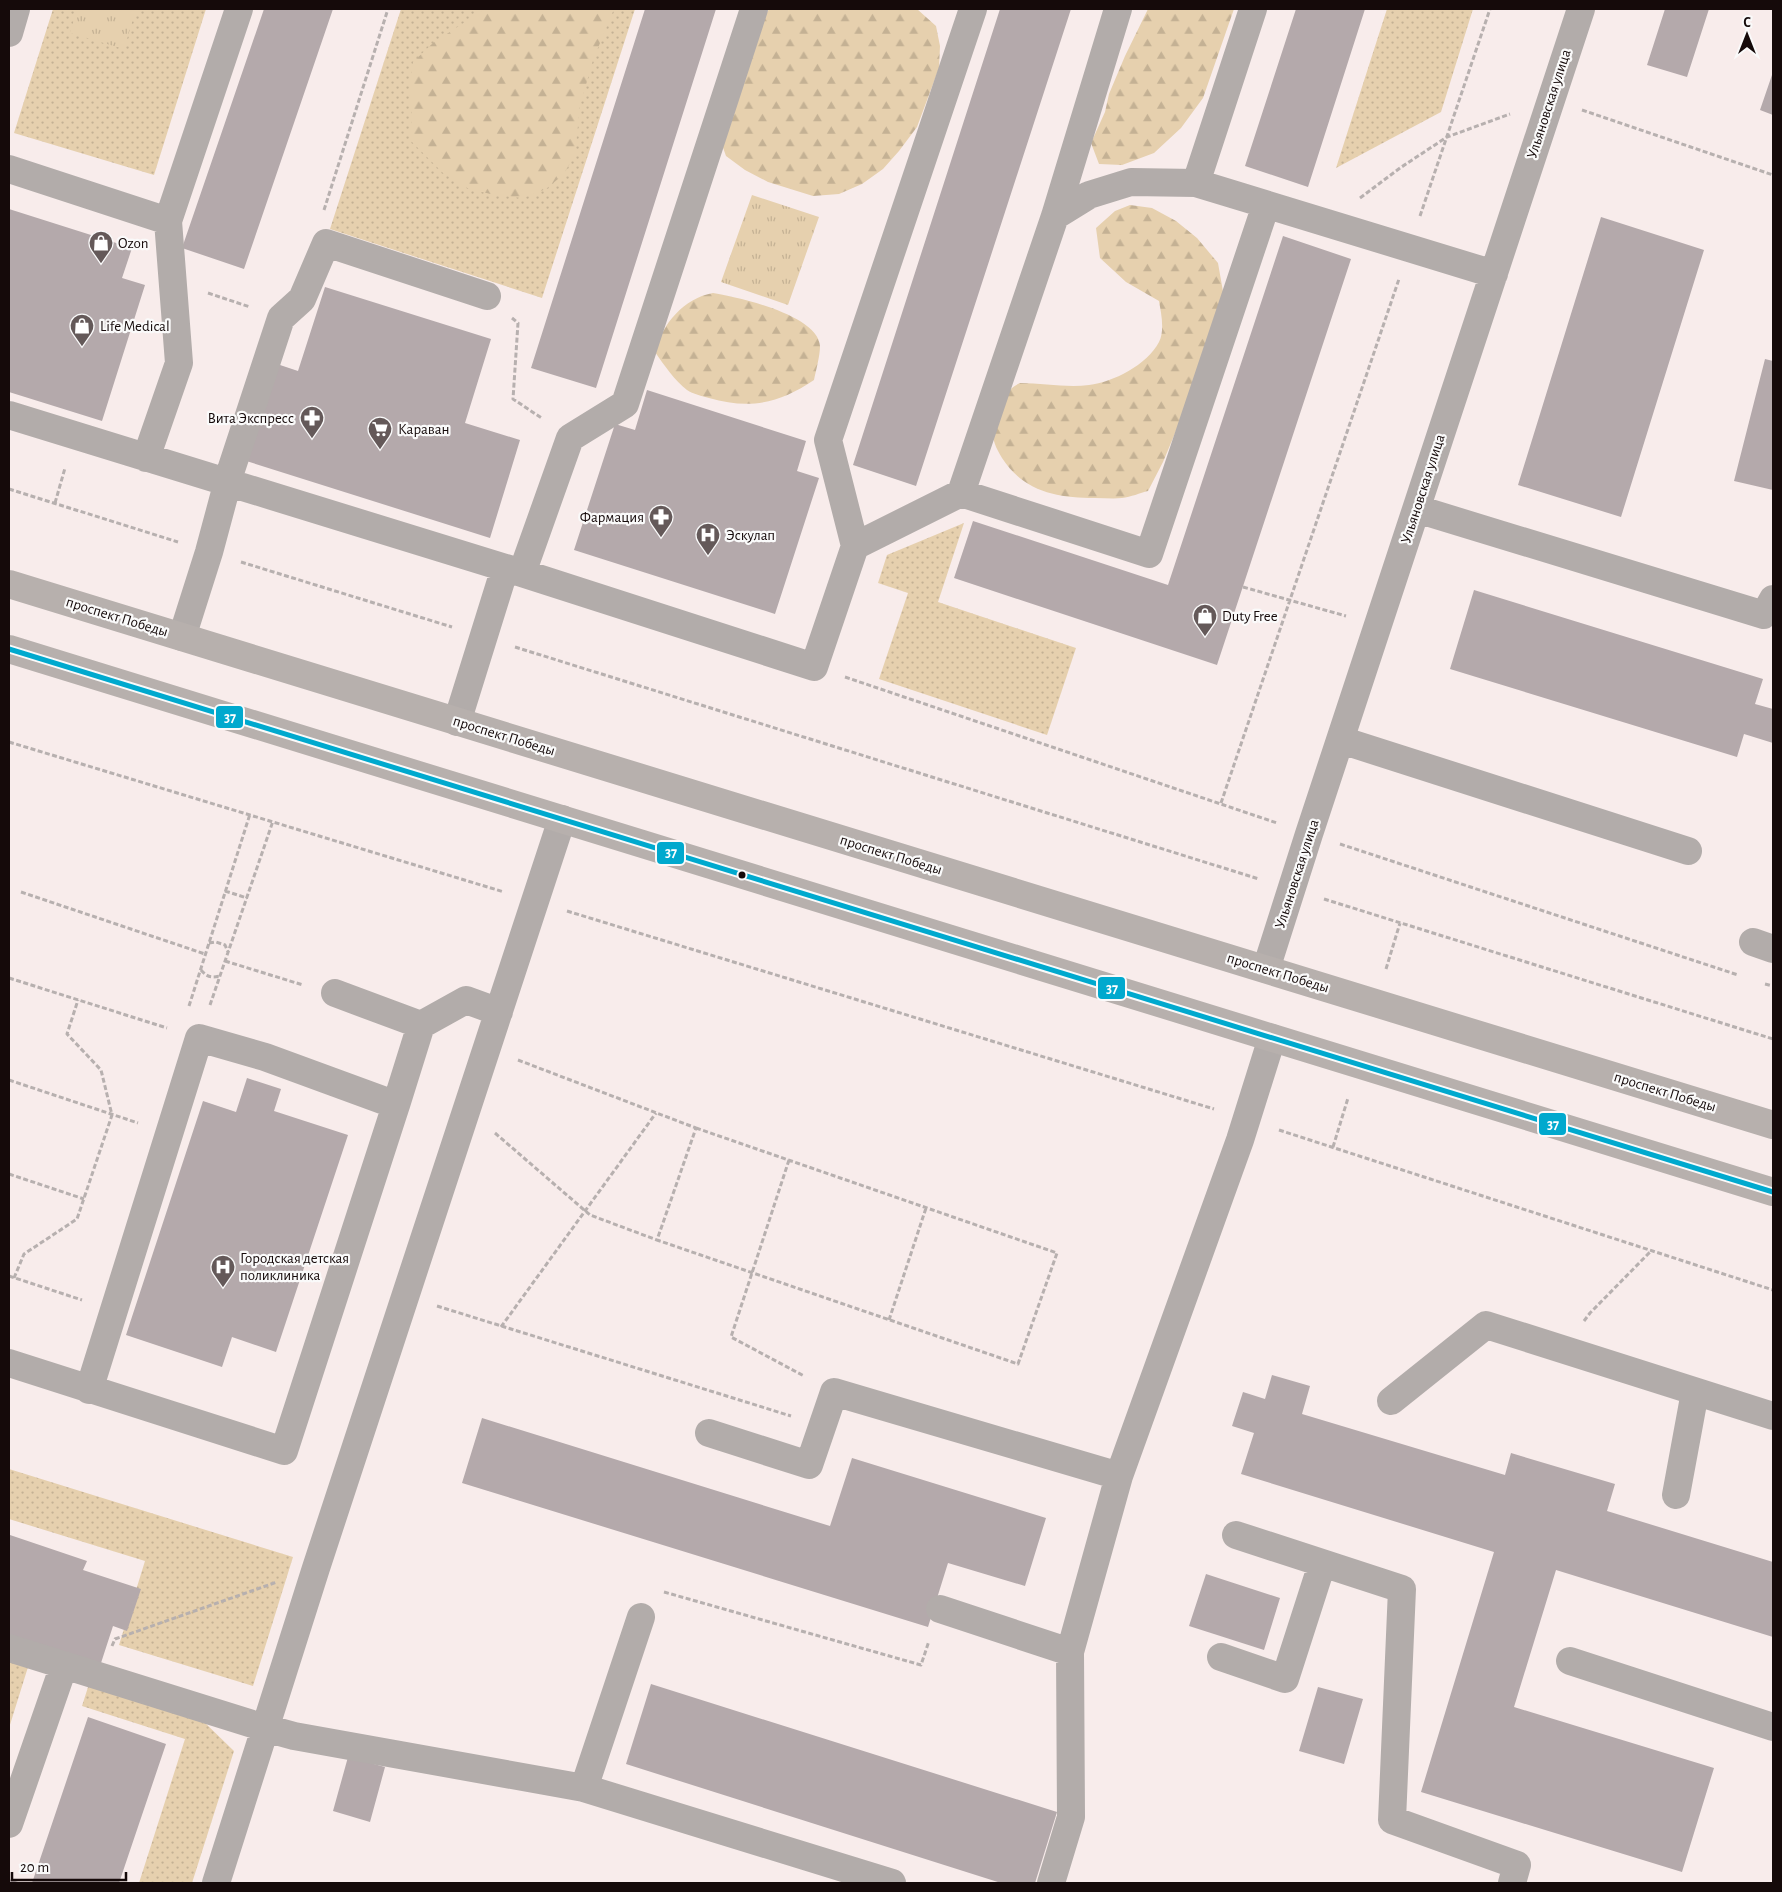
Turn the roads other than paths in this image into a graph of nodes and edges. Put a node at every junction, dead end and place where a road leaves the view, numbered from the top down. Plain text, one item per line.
1 (16, 9) edge
2 (239, 9) edge
3 (754, 9) edge
4 (973, 9) edge
5 (1118, 9) edge
6 (1254, 9) edge
7 (1580, 9) edge
8 (9, 33) edge
9 (9, 169) edge
10 (1196, 183) junction
11 (1266, 205) junction
12 (1055, 216) junction
13 (168, 221) junction
14 (1494, 274) junction
15 (487, 296) road end
16 (9, 415) edge
17 (146, 458) junction
18 (229, 483) junction
19 (960, 493) junction
20 (1417, 509) junction
21 (854, 546) junction
22 (514, 570) junction
23 (9, 584) edge
24 (1773, 599) edge
25 (182, 637) junction
26 (9, 649) edge
27 (457, 722) junction
28 (1341, 740) junction
29 (562, 819) junction
30 (1688, 851) dead end
31 (1266, 970) junction
32 (335, 993) dead end
33 (499, 1012) junction
34 (422, 1025) junction
35 (1272, 1038) junction
36 (396, 1104) junction
37 (1773, 1125) edge
38 (1773, 1192) edge
39 (9, 1363) edge
40 (89, 1390) junction
41 (1695, 1392) junction
42 (1391, 1401) dead end
43 (1773, 1416) edge
44 (709, 1432) dead end
45 (1119, 1476) junction
46 (1676, 1495) dead end
47 (1236, 1535) dead end
48 (1322, 1564) junction
49 (940, 1609) road end
50 (641, 1617) road end
51 (9, 1648) edge
52 (1070, 1652) junction
53 (1221, 1657) dead end
54 (1570, 1661) dead end
55 (64, 1665) junction
56 (1773, 1727) edge
57 (265, 1728) junction
58 (584, 1788) junction
59 (9, 1824) edge
60 (216, 1883) edge
61 (892, 1883) edge
62 (1051, 1883) edge
63 (1512, 1883) edge

1 - 8 street
2 - 13 street
3 - 22 street
4 - 21 street
5 - 12 street
6 - 10 street
7 - 14 street, Ульяновская улица
9 - 13 street
10 - 11 street
10 - 12 street
11 - 14 street
11 - 19 street
12 - 19 street
13 - 17 street
14 - 20 street, Ульяновская улица
15 - 18 street
16 - 17 street
17 - 18 street
18 - 22 street
18 - 25 street
19 - 21 street
20 - 24 street
20 - 28 street, Ульяновская улица
21 - 22 street
22 - 27 street
23 - 25 main road, проспект Победы
25 - 27 main road, проспект Победы
26 - 29 main road
27 - 31 main road, проспект Победы
28 - 30 street
28 - 31 street, Ульяновская улица
29 - 33 street
29 - 35 main road
31 - 37 main road, проспект Победы
32 - 34 street
33 - 34 street
33 - 57 street
34 - 36 street
35 - 38 main road
35 - 45 street
36 - 40 street
36 - 40 street
39 - 40 street
41 - 42 street
41 - 43 street
41 - 46 street
44 - 45 street
45 - 52 street
47 - 48 street
48 - 53 street
48 - 63 street
49 - 52 street
50 - 58 street
51 - 55 street
52 - 62 street
54 - 56 street
55 - 57 street
55 - 59 street
57 - 58 street
57 - 60 street
58 - 61 street

